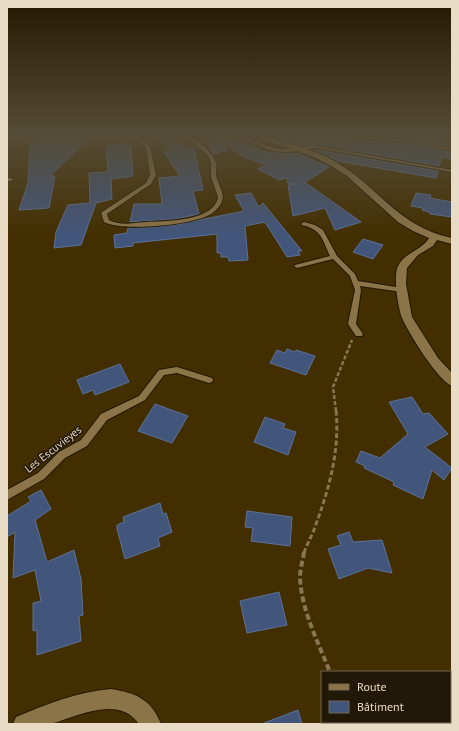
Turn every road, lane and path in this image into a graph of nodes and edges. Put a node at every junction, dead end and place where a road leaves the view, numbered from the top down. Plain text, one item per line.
1 (152, 169) edge
2 (213, 169) edge
3 (341, 169) edge
4 (441, 169) edge
5 (452, 171) edge
6 (304, 224) dead end
7 (434, 238) junction
8 (452, 241) edge
9 (334, 257) junction
10 (297, 266) dead end
11 (356, 283) junction
12 (402, 290) junction
13 (357, 332) joint
14 (209, 380) dead end
15 (452, 381) edge
16 (7, 496) edge
17 (330, 671) edge
18 (23, 724) edge
19 (151, 724) edge

1 - 2 lane
3 - 7 street
4 - 5 lane
6 - 9 lane
7 - 8 street
7 - 12 street
9 - 10 lane
9 - 11 lane
11 - 12 lane
11 - 13 lane
12 - 15 street
13 - 17 path
14 - 16 lane, Les Escuvieyes
18 - 19 street

